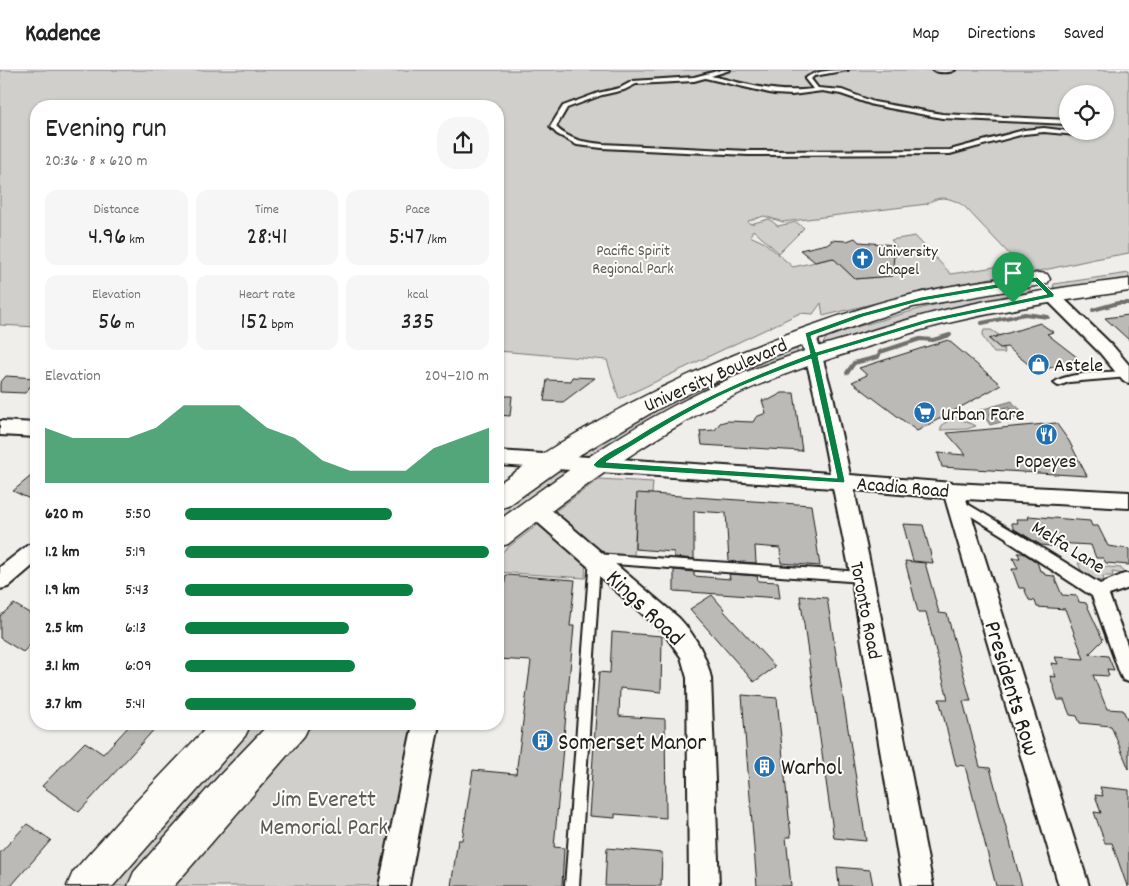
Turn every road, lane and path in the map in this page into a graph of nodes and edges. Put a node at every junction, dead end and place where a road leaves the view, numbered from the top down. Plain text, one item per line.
1 (727, 70) edge
2 (845, 70) edge
3 (936, 70) edge
4 (952, 70) edge
5 (715, 72) edge
6 (943, 73) edge
7 (707, 77) junction
8 (817, 90) junction
9 (1059, 122) edge
10 (1059, 131) edge
11 (1129, 267) edge
12 (1129, 285) edge
13 (1044, 287) junction
14 (811, 345) junction
15 (1128, 375) edge
16 (1058, 383) dead end
17 (0, 428) edge
18 (30, 430) edge
19 (504, 458) edge
20 (548, 461) junction
21 (597, 465) junction
22 (841, 481) junction
23 (504, 494) edge
24 (954, 496) junction
25 (1129, 500) edge
26 (535, 508) junction
27 (504, 531) edge
28 (1014, 537) joint
29 (30, 556) edge
30 (595, 558) junction
31 (862, 577) junction
32 (0, 580) edge
33 (1129, 581) edge
34 (1099, 592) junction
35 (1129, 674) edge
36 (227, 730) edge
37 (286, 730) edge
38 (425, 730) edge
39 (87, 886) edge
40 (148, 886) edge
41 (394, 886) edge
42 (572, 886) edge
43 (704, 886) edge
44 (918, 886) edge
45 (1074, 886) edge

1 - 5 lane
2 - 8 lane
3 - 6 lane
4 - 6 lane
5 - 7 lane
7 - 8 lane
7 - 10 lane
8 - 9 lane
11 - 13 main road, University Boulevard
12 - 13 main road, University Boulevard
13 - 14 main road, University Boulevard
13 - 15 street
14 - 20 main road, University Boulevard
14 - 21 main road, University Boulevard
14 - 22 street, Toronto Road
15 - 16 lane
17 - 18 street
19 - 20 street, Acadia Road
20 - 21 street, Acadia Road
20 - 23 main road, University Boulevard
21 - 22 street, Acadia Road
21 - 26 main road, University Boulevard
22 - 24 street, Acadia Road
22 - 31 street, Toronto Road
24 - 25 street, Acadia Road
24 - 28 lane
24 - 45 street, Presidents Row
26 - 27 main road, University Boulevard
26 - 30 street, Kings Road
28 - 34 street, Melfa Lane
29 - 32 street
30 - 31 lane
30 - 42 lane
30 - 43 street, Kings Road
31 - 44 street, Toronto Road
33 - 34 street, Melfa Lane
34 - 35 street
36 - 39 main road
37 - 40 main road
38 - 41 street

